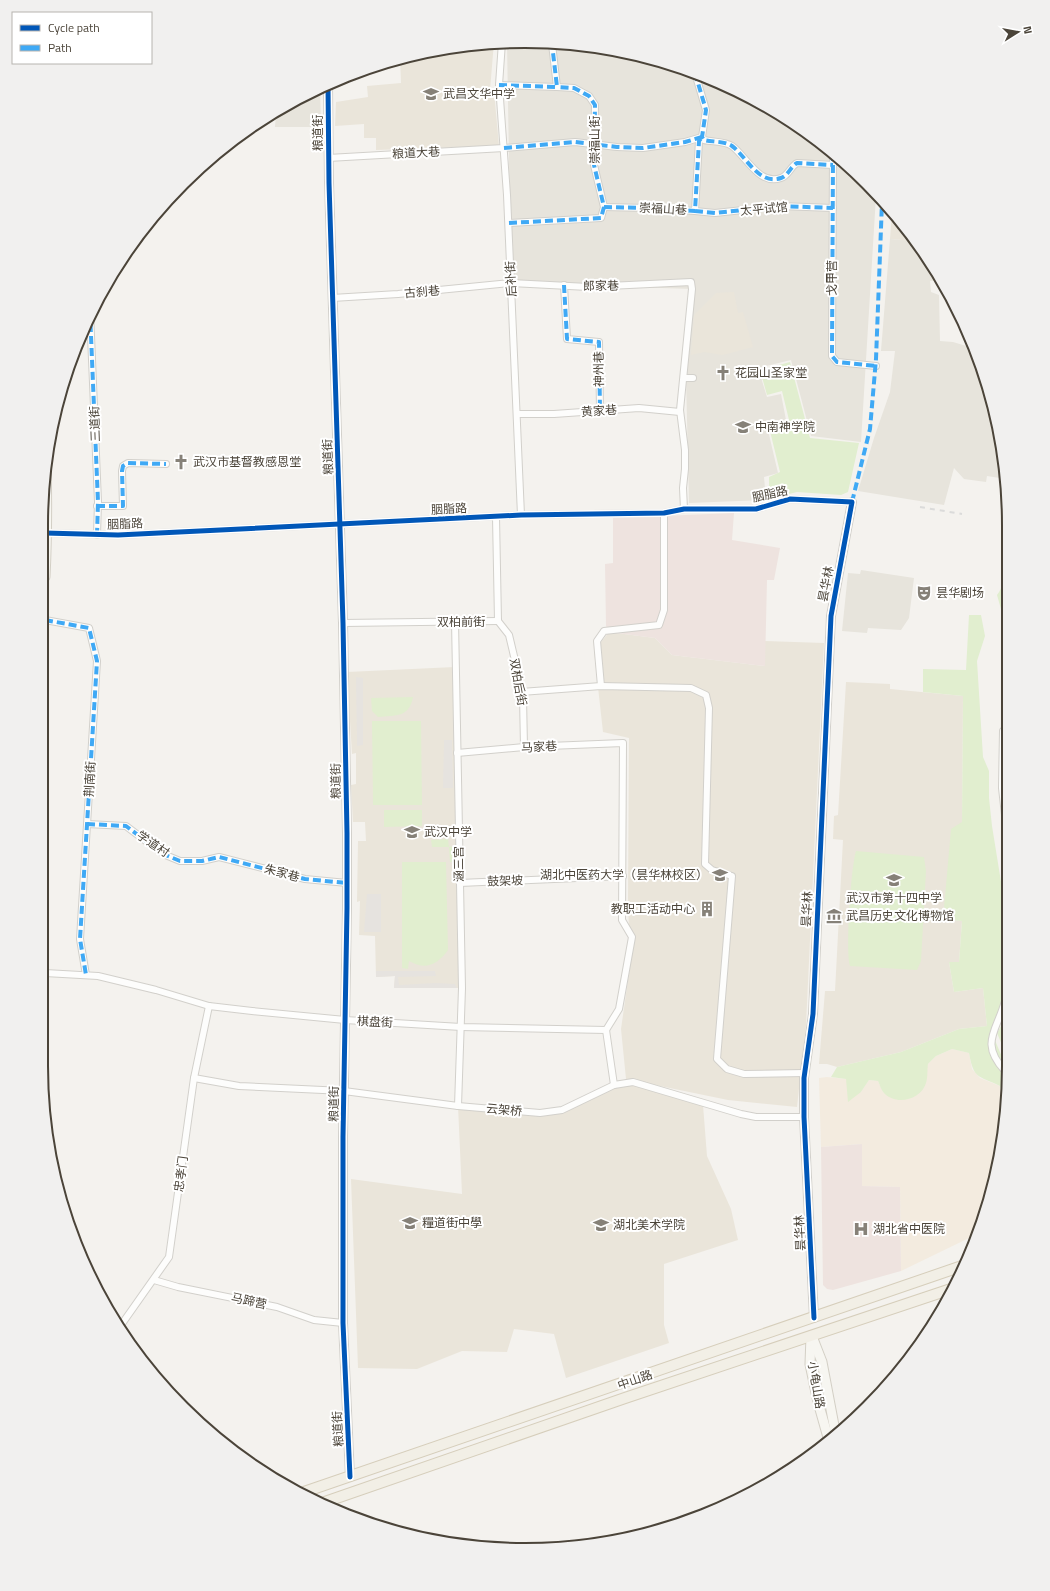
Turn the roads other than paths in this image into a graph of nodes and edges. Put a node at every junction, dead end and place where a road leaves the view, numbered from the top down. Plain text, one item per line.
1 (502, 49) edge
2 (553, 49) edge
3 (697, 80) edge
4 (499, 85) junction
5 (557, 87) junction
6 (328, 90) edge
7 (702, 137) junction
8 (594, 144) junction
9 (504, 148) junction
10 (328, 158) junction
11 (833, 161) edge
12 (833, 165) junction
13 (604, 207) junction
14 (833, 208) junction
15 (695, 211) junction
16 (509, 223) junction
17 (511, 283) junction
18 (564, 286) junction
19 (332, 298) junction
20 (91, 328) edge
21 (876, 366) dead end
22 (600, 411) junction
23 (680, 412) junction
24 (517, 414) junction
25 (166, 464) dead end
26 (852, 502) joint
27 (97, 506) junction
28 (684, 509) junction
29 (664, 513) junction
30 (521, 515) junction
31 (496, 517) junction
32 (340, 525) junction
33 (48, 533) edge
34 (97, 535) junction
35 (48, 621) edge
36 (455, 621) junction
37 (498, 621) junction
38 (343, 623) junction
39 (601, 686) junction
40 (521, 692) junction
41 (524, 748) junction
42 (456, 754) junction
43 (87, 824) junction
44 (219, 857) joint
45 (623, 876) junction
46 (460, 882) junction
47 (347, 883) junction
48 (48, 973) edge
49 (86, 975) junction
50 (209, 1006) junction
51 (1002, 1010) edge
52 (344, 1020) junction
53 (460, 1027) junction
54 (606, 1030) junction
55 (1002, 1068) edge
56 (804, 1073) junction
57 (194, 1078) junction
58 (614, 1085) junction
59 (344, 1091) junction
60 (458, 1106) junction
61 (804, 1117) junction
62 (957, 1268) edge
63 (154, 1280) junction
64 (945, 1291) edge
65 (814, 1318) junction
66 (123, 1323) edge
67 (343, 1323) junction
68 (811, 1336) junction
69 (558, 1406) junction
70 (562, 1420) junction
71 (835, 1429) edge
72 (827, 1435) edge
73 (350, 1477) junction
74 (308, 1491) edge
75 (329, 1501) edge

1 - 4 street, 后补街
2 - 5 street
3 - 7 street, 崇福山巷
4 - 5 street, 崇福山街
4 - 9 street, 后补街
5 - 8 street, 崇福山街
6 - 10 street, 粮道街
7 - 8 street, 粮道大巷
7 - 12 street
7 - 15 street, 崇福山巷
8 - 9 street, 粮道大巷
8 - 13 street, 崇福山街
9 - 10 street, 粮道大巷
9 - 16 street, 后补街
10 - 19 street, 粮道街
11 - 12 street, 戈甲营
12 - 14 street, 戈甲营
13 - 15 street, 崇福山巷
13 - 16 street, 崇福山街
14 - 15 street, 太平试馆
14 - 21 street, 戈甲营
16 - 17 street, 后补街
17 - 18 street, 郎家巷
17 - 19 street, 古刹巷
17 - 24 street, 后补街
18 - 22 street, 神州巷
18 - 23 street, 郎家巷
19 - 32 street, 粮道街
20 - 27 street, 三道街
22 - 23 street, 黄家巷
22 - 24 street, 黄家巷
23 - 28 street
24 - 30 street, 后补街
25 - 27 street
26 - 28 street, 胭脂路
26 - 56 street, 昙华林
27 - 34 street, 三道街
28 - 29 street, 胭脂路
29 - 30 street, 胭脂路
29 - 39 street
30 - 31 street, 胭脂路
31 - 32 street, 胭脂路
31 - 37 street, 双柏前街
32 - 34 street, 胭脂路
32 - 38 street, 粮道街
33 - 34 street, 胭脂路
35 - 43 street, 荆南街
36 - 37 street, 双柏前街
36 - 38 street, 双柏前街
36 - 42 street, 涵三宫
37 - 40 street, 双柏后街
38 - 47 street, 粮道街
39 - 40 street
39 - 56 street
40 - 41 street, 双柏后街
41 - 42 street, 马家巷
41 - 45 street, 马家巷
42 - 46 street, 涵三宫
43 - 44 street, 学道村
43 - 49 street, 荆南街
44 - 47 street, 朱家巷
45 - 46 street, 鼓架坡
45 - 54 street
46 - 53 street, 涵三宫
47 - 52 street, 粮道街
48 - 49 street, 棋盘街
49 - 50 street, 棋盘街
50 - 52 street, 棋盘街
50 - 57 street, 忠孝门
51 - 55 street
52 - 53 street, 棋盘街
52 - 59 street, 粮道街
53 - 54 street, 棋盘街
53 - 60 street, 涵三宫
54 - 58 street
56 - 61 street, 昙华林
57 - 59 street, 云架桥
57 - 63 street, 忠孝门
58 - 60 street, 云架桥
58 - 61 street, 云架桥
59 - 60 street, 云架桥
59 - 67 street, 粮道街
61 - 65 street, 昙华林
62 - 65 main road, 中山路
63 - 66 street, 忠孝门
63 - 67 street, 马蹄营
64 - 68 main road, 中山路
65 - 69 main road, 中山路
67 - 73 street, 粮道街
68 - 70 main road, 中山路
68 - 71 main road, 小龟山路
68 - 72 main road, 小龟山路
69 - 70 main road
69 - 73 main road, 中山路
70 - 75 main road, 中山路
73 - 74 main road, 中山路

